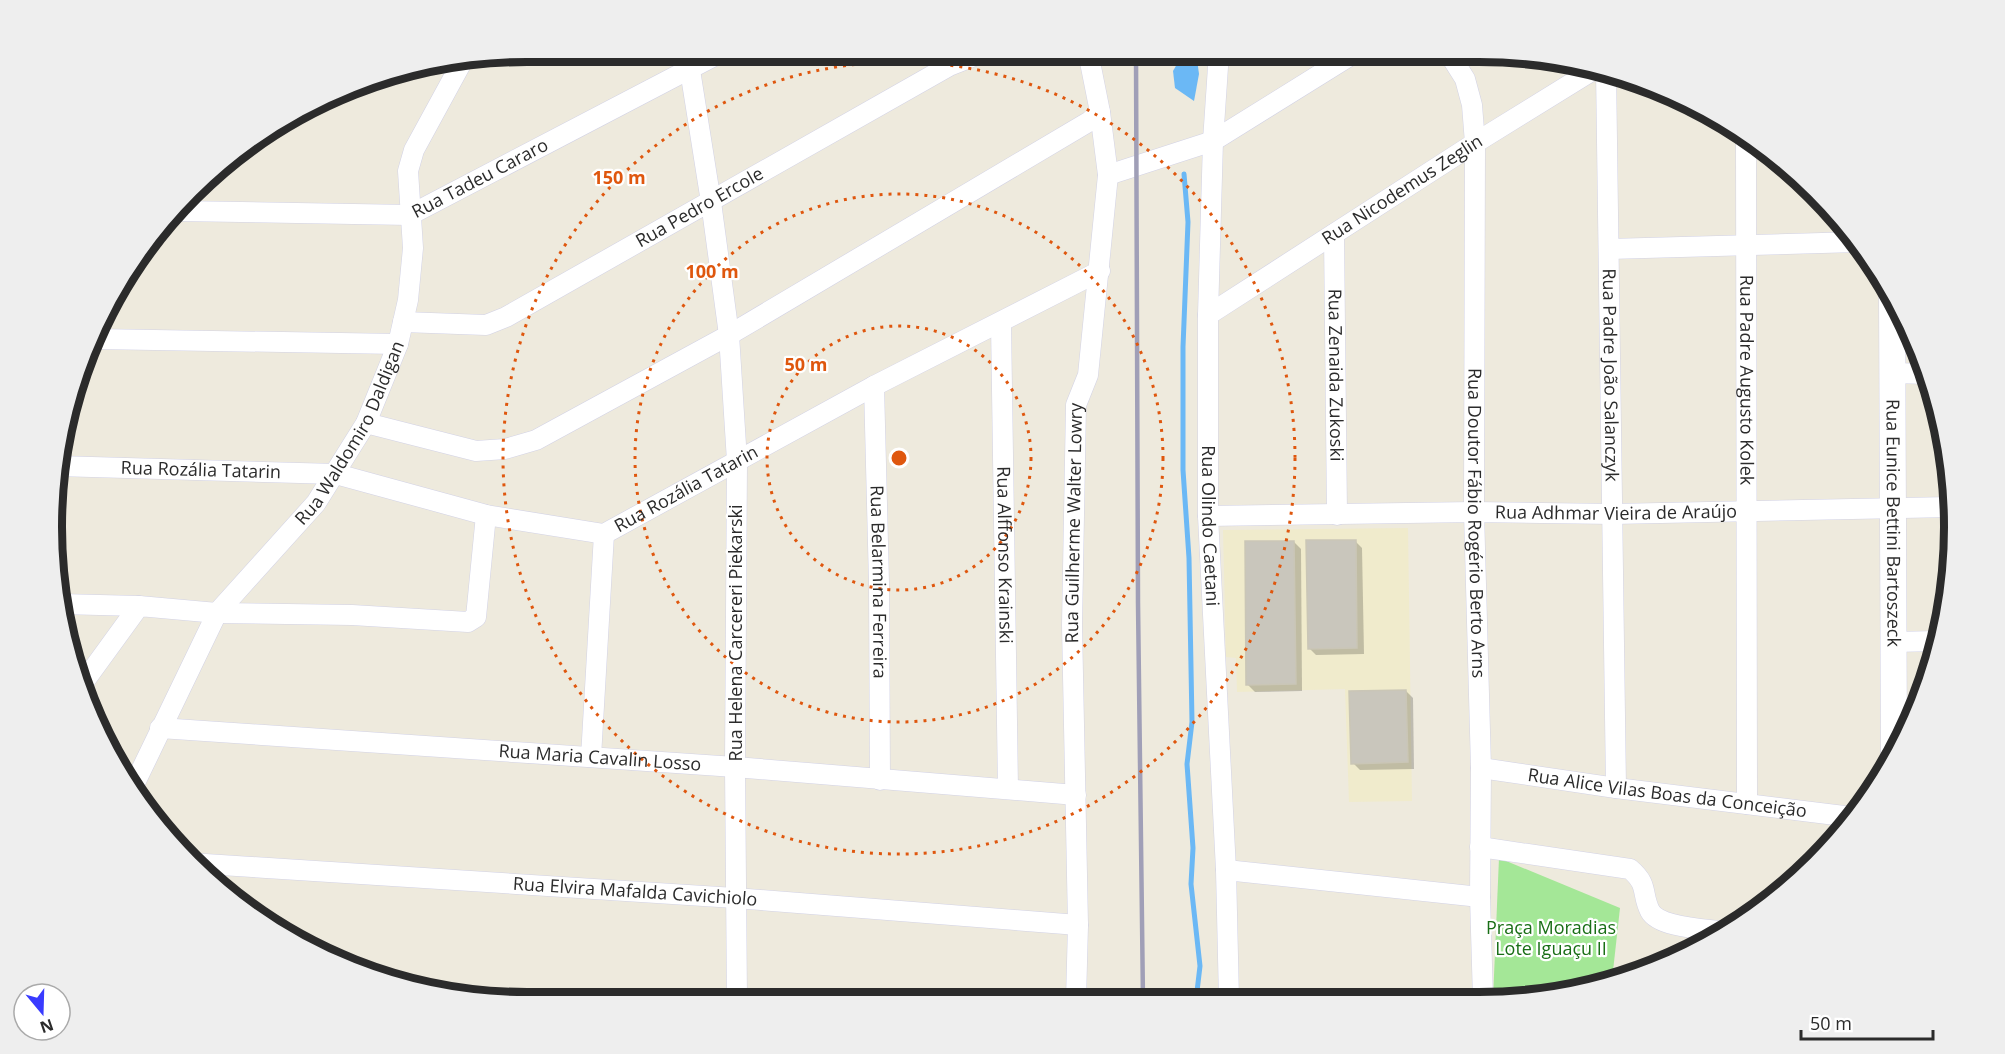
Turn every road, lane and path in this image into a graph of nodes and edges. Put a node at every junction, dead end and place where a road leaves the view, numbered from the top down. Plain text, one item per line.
1 (685, 62) edge
2 (689, 62) edge
3 (960, 62) edge
4 (1090, 62) edge
5 (1219, 62) edge
6 (1340, 62) edge
7 (1454, 62) edge
8 (460, 66) edge
9 (1586, 74) edge
10 (1606, 79) edge
11 (1100, 112) junction
12 (1213, 141) junction
13 (1475, 143) junction
14 (1746, 147) edge
15 (1108, 175) junction
16 (711, 202) junction
17 (185, 211) edge
18 (410, 215) junction
19 (1334, 234) junction
20 (1846, 242) edge
21 (1746, 245) junction
22 (1609, 249) junction
23 (1100, 271) junction
24 (1208, 315) junction
25 (1892, 315) edge
26 (403, 322) junction
27 (1001, 322) junction
28 (729, 335) junction
29 (102, 339) edge
30 (398, 344) junction
31 (1892, 373) junction
32 (1918, 374) edge
33 (874, 386) junction
34 (366, 423) junction
35 (737, 461) junction
36 (65, 466) edge
37 (336, 474) junction
38 (1943, 507) edge
39 (1893, 508) junction
40 (1747, 510) junction
41 (1474, 513) junction
42 (1613, 514) junction
43 (486, 515) junction
44 (1337, 515) junction
45 (1208, 516) junction
46 (604, 534) junction
47 (68, 604) edge
48 (139, 606) junction
49 (217, 613) junction
50 (1929, 641) edge
51 (1892, 642) junction
52 (86, 678) edge
53 (160, 728) junction
54 (1893, 737) edge
55 (591, 757) junction
56 (735, 767) junction
57 (1481, 768) junction
58 (136, 780) edge
59 (880, 780) junction
60 (1617, 788) junction
61 (1008, 789) junction
62 (1076, 795) junction
63 (1747, 804) junction
64 (1842, 816) edge
65 (1480, 847) junction
66 (205, 863) edge
67 (1226, 870) junction
68 (1480, 897) junction
69 (735, 898) junction
70 (1078, 925) junction
71 (1711, 930) edge
72 (737, 992) edge
73 (1076, 992) edge
74 (1229, 992) edge
75 (1483, 992) edge

1 - 18 street, Rua Tadeu Cararo
2 - 16 street, Rua Helena Carcereri Piekarski
3 - 16 street, Rua Pedro Ercole
4 - 11 street, Rua Guilherme Walter Lowry
5 - 12 street, Rua Olindo Caetani
6 - 12 street
7 - 13 street, Rua Doutor Fábio Rogério Berto Arns
8 - 18 street, Rua Waldomiro Daldigan
9 - 13 street, Rua Nicodemus Zeglin
10 - 22 street, Rua Padre João Salanczyk
11 - 15 street, Rua Guilherme Walter Lowry
11 - 28 street
12 - 15 street
12 - 24 street, Rua Olindo Caetani
13 - 19 street, Rua Nicodemus Zeglin
13 - 41 street, Rua Doutor Fábio Rogério Berto Arns
14 - 21 street, Rua Padre Augusto Kolek
15 - 23 street, Rua Guilherme Walter Lowry
16 - 26 street, Rua Pedro Ercole
16 - 28 street, Rua Helena Carcereri Piekarski
17 - 18 street, Rua Tadeu Cararo
18 - 26 street, Rua Waldomiro Daldigan
19 - 24 street, Rua Nicodemus Zeglin
19 - 44 street, Rua Zenaida Zukoski
20 - 21 street
21 - 22 street
21 - 40 street, Rua Padre Augusto Kolek
22 - 42 street, Rua Padre João Salanczyk
23 - 27 street, Rua Rozália Tatarin
23 - 62 street, Rua Guilherme Walter Lowry
24 - 45 street, Rua Olindo Caetani
25 - 31 street, Rua Eunice Bettini Bartoszeck
26 - 30 street, Rua Waldomiro Daldigan
27 - 33 street, Rua Rozália Tatarin
27 - 61 street, Rua Alffonso Krainski
28 - 34 street
28 - 35 street, Rua Helena Carcereri Piekarski
29 - 30 street
30 - 34 street, Rua Waldomiro Daldigan
31 - 32 street
31 - 39 street, Rua Eunice Bettini Bartoszeck
33 - 35 street, Rua Rozália Tatarin
33 - 59 street, Rua Belarmina Ferreira
34 - 37 street, Rua Waldomiro Daldigan
35 - 46 street, Rua Rozália Tatarin
35 - 56 street, Rua Helena Carcereri Piekarski
36 - 37 street, Rua Rozália Tatarin
37 - 43 street, Rua Rozália Tatarin
37 - 49 street, Rua Waldomiro Daldigan
38 - 39 street, Rua Adhmar Vieira de Araújo
39 - 40 street, Rua Adhmar Vieira de Araújo
39 - 51 street, Rua Eunice Bettini Bartoszeck
40 - 42 street, Rua Adhmar Vieira de Araújo
40 - 63 street, Rua Padre Augusto Kolek
41 - 42 street, Rua Adhmar Vieira de Araújo
41 - 44 street, Rua Adhmar Vieira de Araújo
41 - 57 street, Rua Doutor Fábio Rogério Berto Arns
42 - 60 street, Rua Padre João Salanczyk
43 - 46 street, Rua Rozália Tatarin
43 - 49 street
44 - 45 street, Rua Adhmar Vieira de Araújo
45 - 67 street, Rua Olindo Caetani
46 - 55 street
47 - 48 street
48 - 49 street
48 - 52 street
49 - 53 street, Rua Waldomiro Daldigan
50 - 51 street
51 - 54 street, Rua Eunice Bettini Bartoszeck
53 - 55 street, Rua Maria Cavalin Losso
53 - 58 street, Rua Waldomiro Daldigan
55 - 56 street, Rua Maria Cavalin Losso
56 - 59 street, Rua Maria Cavalin Losso
56 - 69 street, Rua Helena Carcereri Piekarski
57 - 60 street, Rua Alice Vilas Boas da Conceição
57 - 65 street, Rua Doutor Fábio Rogério Berto Arns
59 - 61 street, Rua Maria Cavalin Losso
60 - 63 street, Rua Alice Vilas Boas da Conceição
61 - 62 street, Rua Maria Cavalin Losso
62 - 70 street, Rua Guilherme Walter Lowry
63 - 64 street, Rua Alice Vilas Boas da Conceição
65 - 68 street, Rua Doutor Fábio Rogério Berto Arns
65 - 71 street
66 - 69 street, Rua Elvira Mafalda Cavichiolo
67 - 68 street
67 - 74 street, Rua Olindo Caetani
68 - 75 street, Rua Doutor Fábio Rogério Berto Arns
69 - 70 street, Rua Elvira Mafalda Cavichiolo
69 - 72 street, Rua Helena Carcereri Piekarski
70 - 73 street, Rua Guilherme Walter Lowry

